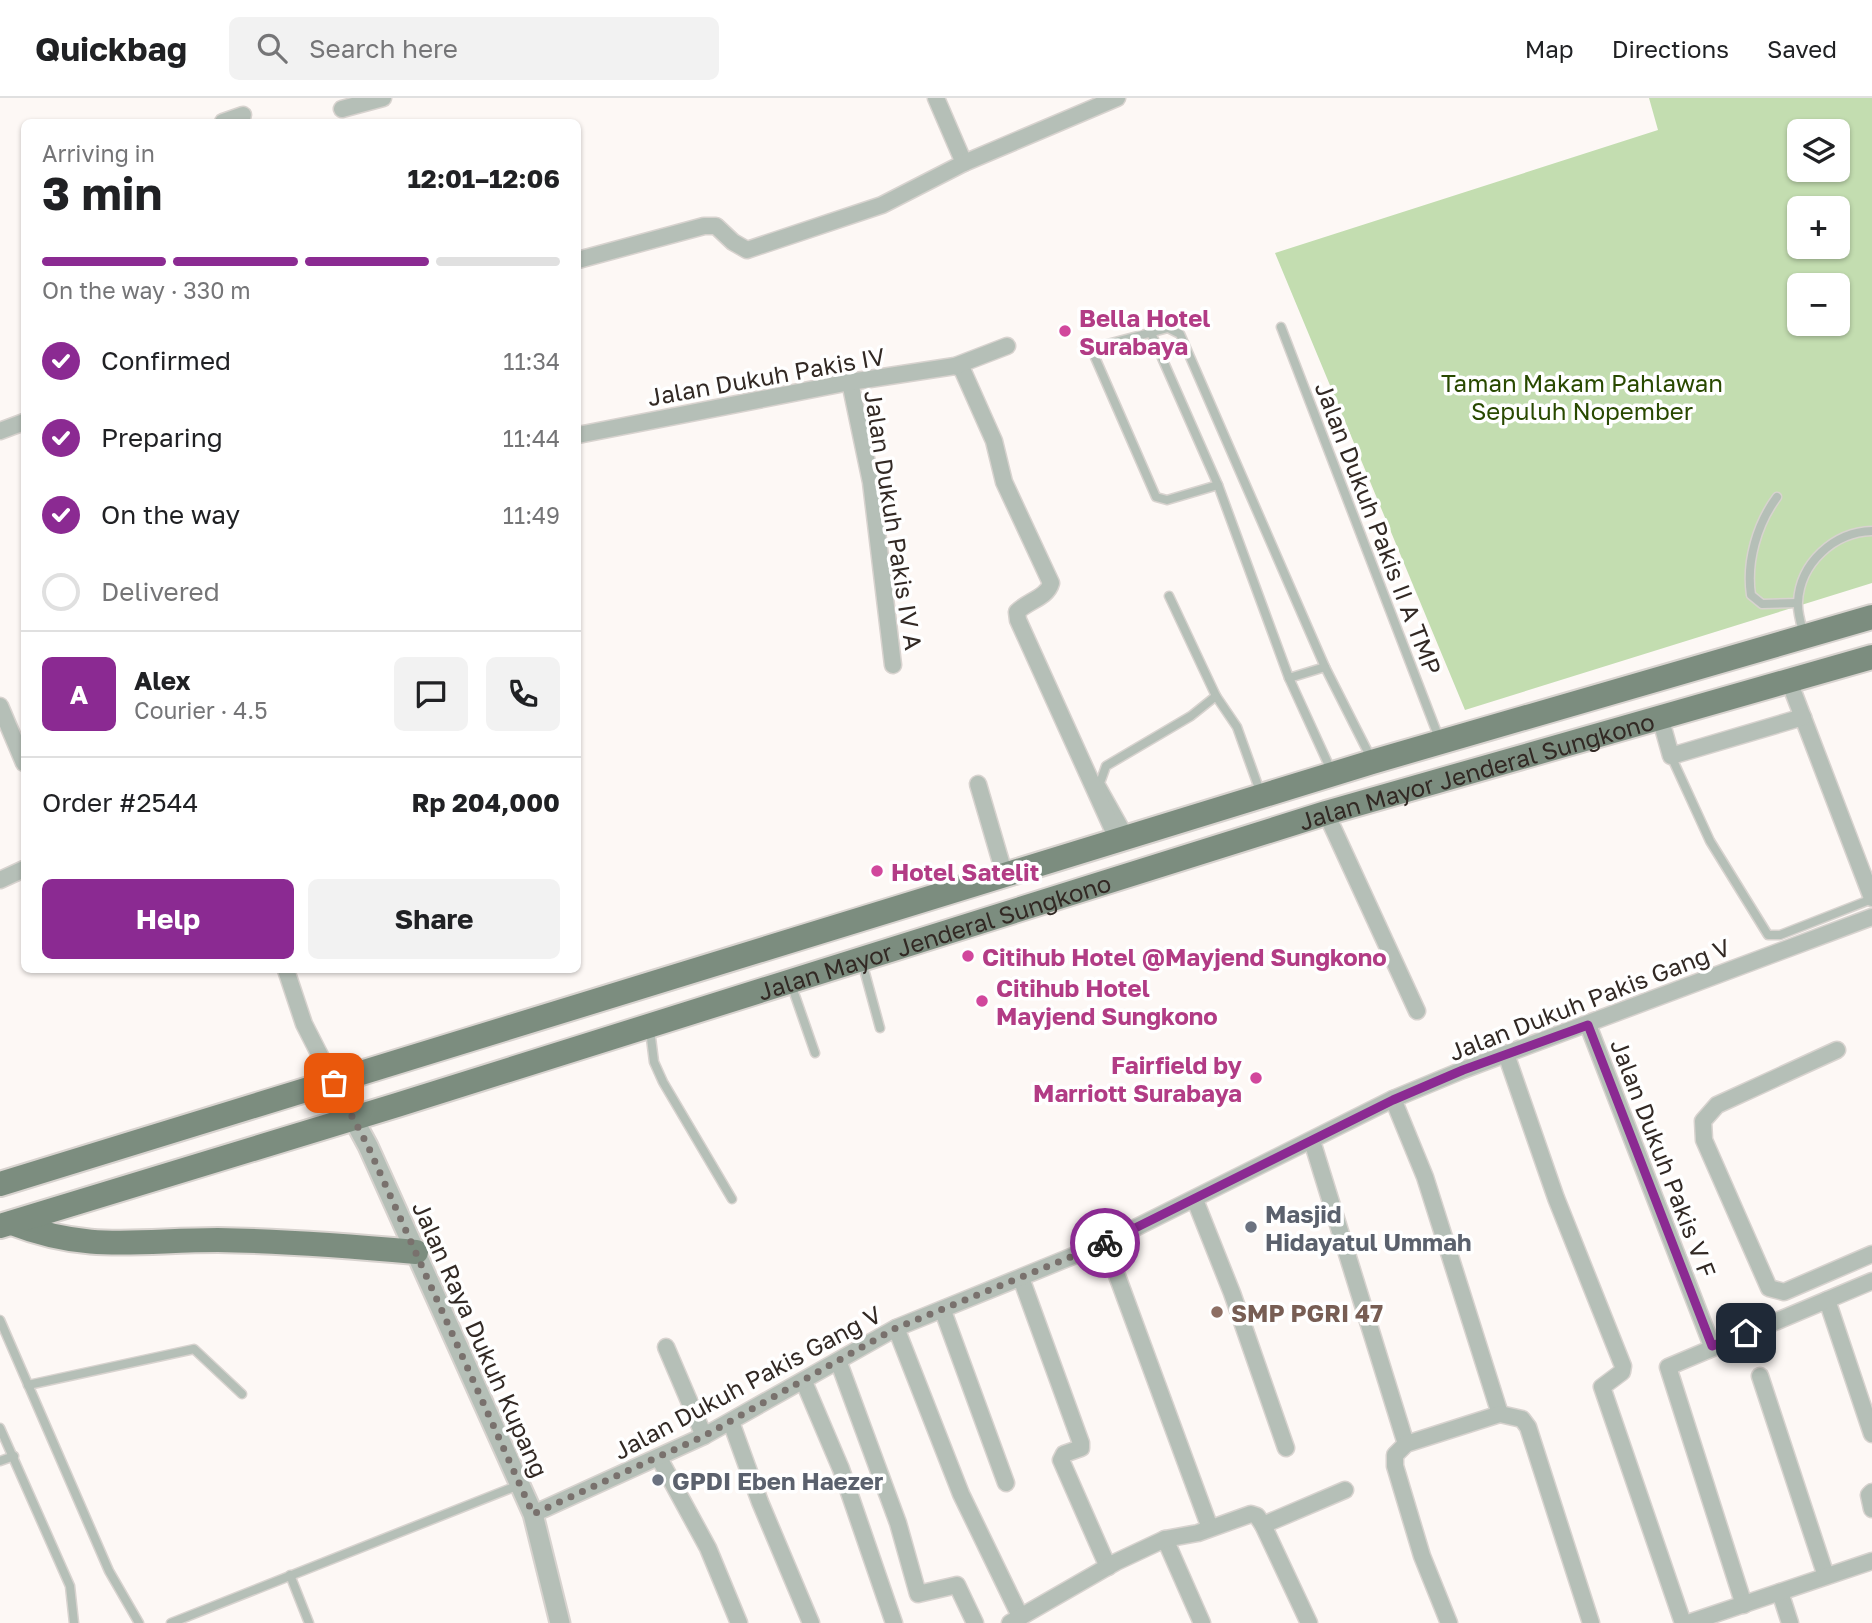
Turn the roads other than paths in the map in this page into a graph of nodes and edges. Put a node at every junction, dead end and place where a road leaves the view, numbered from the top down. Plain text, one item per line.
1 (383, 98) edge
2 (936, 98) edge
3 (1117, 98) edge
4 (342, 110) edge
5 (243, 115) dead end
6 (232, 119) edge
7 (964, 163) junction
8 (581, 259) edge
9 (1281, 327) dead end
10 (1151, 333) junction
11 (1007, 346) dead end
12 (959, 368) junction
13 (850, 382) junction
14 (21, 423) edge
15 (0, 431) edge
16 (581, 434) edge
17 (1218, 485) junction
18 (1777, 497) dead end
19 (1872, 531) edge
20 (1169, 596) dead end
21 (1797, 603) junction
22 (1872, 617) edge
23 (1804, 638) junction
24 (1872, 657) edge
25 (893, 665) dead end
26 (1325, 667) junction
27 (1289, 677) junction
28 (1789, 681) junction
29 (1216, 696) junction
30 (0, 706) edge
31 (1660, 717) junction
32 (1803, 717) junction
33 (1441, 744) junction
34 (21, 756) edge
35 (1671, 757) junction
36 (1372, 762) junction
37 (1333, 774) junction
38 (978, 785) dead end
39 (1302, 785) junction
40 (1262, 797) junction
41 (1323, 814) junction
42 (1124, 839) junction
43 (21, 870) edge
44 (1005, 876) junction
45 (0, 880) edge
46 (1871, 893) edge
47 (1872, 917) edge
48 (861, 959) junction
49 (287, 973) edge
50 (790, 981) junction
51 (1417, 1012) dead end
52 (650, 1025) junction
53 (1588, 1025) junction
54 (880, 1027) dead end
55 (1836, 1050) dead end
56 (815, 1053) dead end
57 (1507, 1054) junction
58 (334, 1083) junction
59 (1393, 1100) junction
60 (353, 1118) junction
61 (1312, 1141) junction
62 (0, 1184) edge
63 (732, 1199) dead end
64 (1195, 1200) junction
65 (6, 1224) edge
66 (1105, 1242) junction
67 (416, 1252) junction
68 (1872, 1254) edge
69 (1021, 1278) junction
70 (1872, 1281) edge
71 (1827, 1300) junction
72 (943, 1311) junction
73 (0, 1320) edge
74 (896, 1328) junction
75 (1712, 1346) junction
76 (666, 1348) dead end
77 (839, 1363) junction
78 (1760, 1376) dead end
79 (804, 1382) junction
80 (28, 1385) junction
81 (242, 1394) dead end
82 (1500, 1415) junction
83 (731, 1422) junction
84 (0, 1428) edge
85 (1872, 1434) edge
86 (704, 1436) junction
87 (1286, 1448) dead end
88 (1401, 1450) junction
89 (14, 1456) junction
90 (659, 1458) junction
91 (0, 1461) edge
92 (1006, 1483) dead end
93 (520, 1485) junction
94 (1345, 1490) dead end
95 (1872, 1492) edge
96 (1872, 1509) edge
97 (533, 1514) junction
98 (1263, 1525) junction
99 (1210, 1528) junction
100 (1165, 1538) junction
101 (1872, 1561) edge
102 (1108, 1567) junction
103 (290, 1574) junction
104 (1826, 1576) junction
105 (1780, 1592) junction
106 (1744, 1605) junction
107 (1015, 1620) edge
108 (74, 1623) edge
109 (139, 1623) edge
110 (171, 1623) edge
111 (309, 1623) edge
112 (560, 1623) edge
113 (739, 1623) edge
114 (811, 1623) edge
115 (894, 1623) edge
116 (975, 1623) edge
117 (1202, 1623) edge
118 (1309, 1623) edge
119 (1449, 1623) edge
120 (1591, 1623) edge
121 (1685, 1623) edge
122 (1790, 1623) edge

1 - 4 street
2 - 7 street
3 - 7 street
5 - 6 street
7 - 8 street
9 - 33 lane, Jalan Dukuh Pakis II A TMP
10 - 17 lane
10 - 17 lane
10 - 26 lane
11 - 12 street, Jalan Dukuh Pakis IV
12 - 13 street, Jalan Dukuh Pakis IV
12 - 42 street
13 - 16 street, Jalan Dukuh Pakis IV
13 - 25 street, Jalan Dukuh Pakis IV A
14 - 15 street
17 - 27 lane
18 - 21 lane
19 - 21 lane
20 - 29 lane
21 - 23 lane
22 - 23 main road, Jalan Mayor Jenderal Sungkono
23 - 33 main road, Jalan Mayor Jenderal Sungkono
24 - 28 main road, Jalan Mayor Jenderal Sungkono
26 - 27 lane
26 - 36 lane
27 - 37 lane
28 - 31 main road, Jalan Mayor Jenderal Sungkono
28 - 32 street
29 - 40 lane
29 - 42 lane
30 - 34 street
31 - 35 street
31 - 41 main road, Jalan Mayor Jenderal Sungkono
32 - 35 street
32 - 46 street
33 - 36 main road, Jalan Mayor Jenderal Sungkono
35 - 46 lane
36 - 37 main road, Jalan Mayor Jenderal Sungkono
37 - 39 main road, Jalan Mayor Jenderal Sungkono
37 - 41 main road
38 - 44 street
39 - 40 main road, Jalan Mayor Jenderal Sungkono
39 - 41 main road
40 - 42 main road, Jalan Mayor Jenderal Sungkono
41 - 48 main road, Jalan Mayor Jenderal Sungkono
41 - 51 street
42 - 44 main road, Jalan Mayor Jenderal Sungkono
43 - 45 street
44 - 58 main road, Jalan Mayor Jenderal Sungkono
47 - 53 street, Jalan Dukuh Pakis Gang V
48 - 50 main road, Jalan Mayor Jenderal Sungkono
48 - 54 lane
49 - 58 street
50 - 52 main road, Jalan Mayor Jenderal Sungkono
50 - 56 lane
52 - 60 main road, Jalan Mayor Jenderal Sungkono
52 - 63 lane
53 - 57 street, Jalan Dukuh Pakis Gang V
53 - 75 street, Jalan Dukuh Pakis V F
55 - 68 street
57 - 59 street, Jalan Dukuh Pakis Gang V
57 - 121 street
58 - 60 street, Jalan Raya Dukuh Kupang
58 - 62 main road, Jalan Mayor Jenderal Sungkono
59 - 61 street, Jalan Dukuh Pakis Gang V
59 - 82 street
60 - 65 main road, Jalan Mayor Jenderal Sungkono
60 - 67 street, Jalan Raya Dukuh Kupang
61 - 64 street, Jalan Dukuh Pakis Gang V
61 - 88 street
64 - 66 street, Jalan Dukuh Pakis Gang V
64 - 87 street
65 - 67 main road
66 - 69 street, Jalan Dukuh Pakis Gang V
66 - 99 street
67 - 93 street, Jalan Raya Dukuh Kupang
69 - 72 street, Jalan Dukuh Pakis Gang V
69 - 102 street
70 - 71 street
71 - 75 street
71 - 85 street
72 - 74 street, Jalan Dukuh Pakis Gang V
72 - 92 street
73 - 80 lane
74 - 77 street, Jalan Dukuh Pakis Gang V
74 - 107 street
75 - 106 street
76 - 86 street
77 - 79 street, Jalan Dukuh Pakis Gang V
77 - 116 street
78 - 104 street
79 - 83 street, Jalan Dukuh Pakis Gang V
79 - 115 street
80 - 81 lane
80 - 109 lane
82 - 88 street
82 - 120 street
83 - 86 street, Jalan Dukuh Pakis Gang V
83 - 114 street
84 - 89 lane
86 - 90 street, Jalan Dukuh Pakis Gang V
88 - 119 street
89 - 91 lane
89 - 108 lane
90 - 97 street, Jalan Dukuh Pakis Gang V
90 - 113 street
93 - 97 street, Jalan Raya Dukuh Kupang
93 - 103 lane
94 - 98 street
95 - 96 street
97 - 112 street, Jalan Raya Dukuh Kupang
98 - 99 street
98 - 118 street
99 - 100 street
100 - 102 street
100 - 117 street
101 - 104 street
102 - 107 street
103 - 110 lane
103 - 111 lane
104 - 105 street
105 - 106 street
105 - 122 street
106 - 121 street

